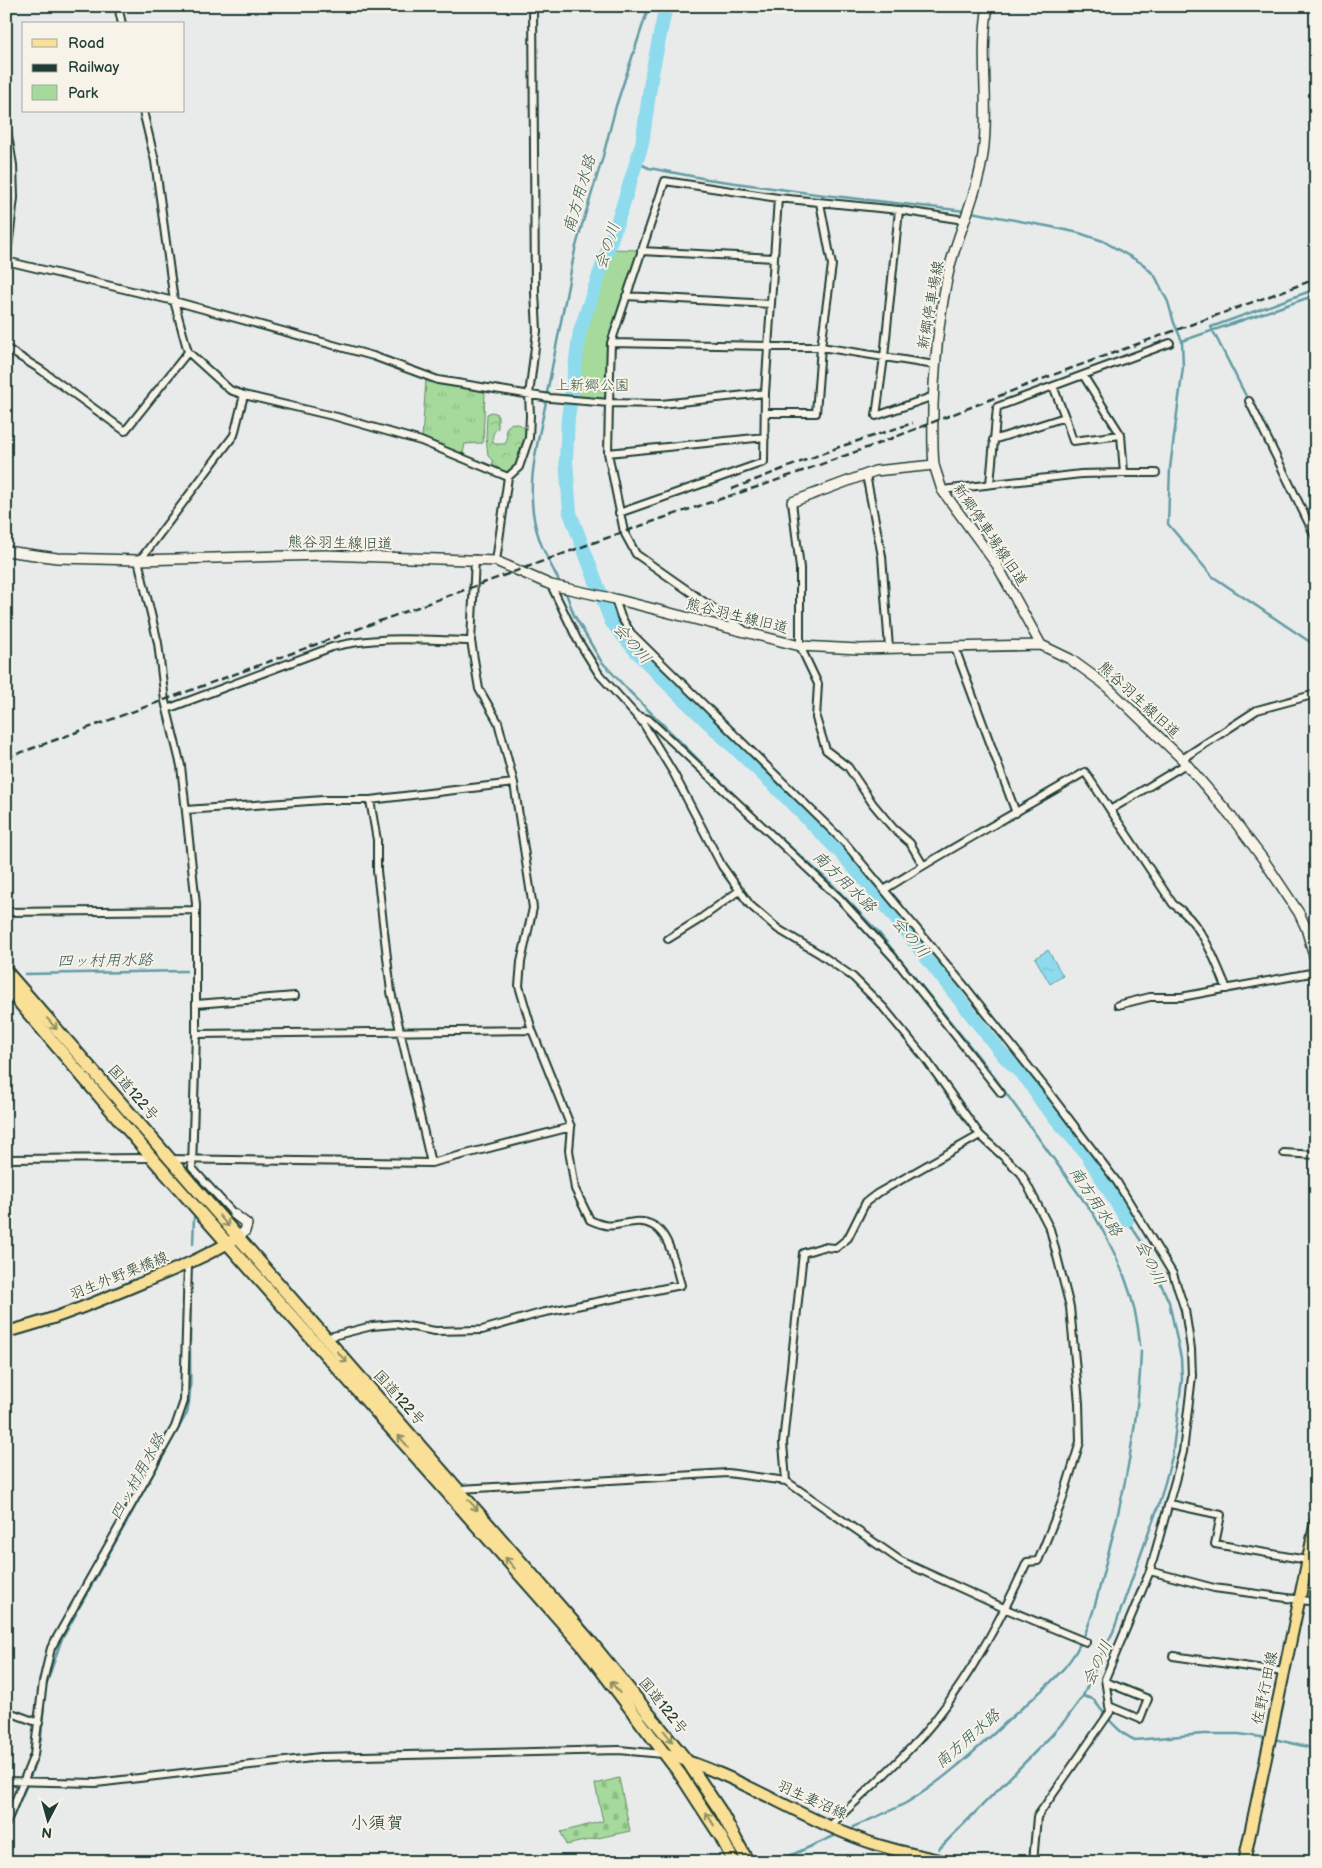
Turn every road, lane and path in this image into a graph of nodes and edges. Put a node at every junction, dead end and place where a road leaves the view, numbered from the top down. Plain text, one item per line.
1 (118, 6) edge
2 (533, 6) edge
3 (988, 6) edge
4 (122, 22) edge
5 (143, 112) edge
6 (6, 124) edge
7 (778, 198) junction
8 (820, 203) junction
9 (899, 210) junction
10 (964, 220) junction
11 (641, 251) junction
12 (773, 258) junction
13 (6, 261) edge
14 (6, 266) edge
15 (626, 296) junction
16 (174, 301) junction
17 (770, 304) junction
18 (1170, 343) dead end
19 (611, 344) junction
20 (768, 345) junction
21 (821, 346) junction
22 (6, 348) edge
23 (188, 352) junction
24 (884, 357) junction
25 (935, 365) junction
26 (1083, 375) junction
27 (1053, 386) junction
28 (765, 392) junction
29 (244, 395) junction
30 (529, 395) junction
31 (934, 396) junction
32 (1249, 401) dead end
33 (609, 402) junction
34 (765, 413) junction
35 (1065, 417) junction
36 (1121, 435) junction
37 (765, 437) junction
38 (993, 440) junction
39 (608, 453) junction
40 (934, 466) junction
41 (1124, 473) junction
42 (1156, 474) dead end
43 (866, 475) junction
44 (508, 477) junction
45 (990, 484) junction
46 (942, 490) junction
47 (792, 502) joint
48 (619, 513) junction
49 (1316, 538) edge
50 (6, 551) edge
51 (475, 559) junction
52 (138, 560) junction
53 (496, 561) junction
54 (550, 585) junction
55 (615, 599) junction
56 (747, 632) junction
57 (471, 641) junction
58 (1042, 645) junction
59 (800, 646) junction
60 (889, 648) junction
61 (956, 648) junction
62 (1316, 694) edge
63 (167, 709) junction
64 (635, 715) junction
65 (1184, 762) junction
66 (514, 782) junction
67 (370, 800) junction
68 (186, 810) junction
69 (1110, 810) junction
70 (1016, 813) junction
71 (923, 865) junction
72 (740, 890) junction
73 (884, 890) junction
74 (196, 910) junction
75 (6, 912) edge
76 (668, 940) dead end
77 (1316, 963) edge
78 (6, 971) edge
79 (1316, 972) edge
80 (6, 987) edge
81 (1227, 989) junction
82 (295, 996) dead end
83 (196, 1004) junction
84 (1118, 1005) dead end
85 (532, 1030) junction
86 (400, 1032) junction
87 (196, 1034) junction
88 (1001, 1093) dead end
89 (571, 1128) junction
90 (980, 1135) junction
91 (1284, 1153) dead end
92 (1316, 1155) edge
93 (152, 1158) junction
94 (170, 1158) junction
95 (193, 1158) junction
96 (6, 1160) edge
97 (431, 1163) junction
98 (234, 1214) joint
99 (233, 1240) junction
100 (188, 1264) junction
101 (6, 1332) edge
102 (325, 1338) junction
103 (786, 1481) junction
104 (460, 1489) junction
105 (1170, 1504) junction
106 (1316, 1521) edge
107 (1307, 1560) junction
108 (1150, 1571) junction
109 (1298, 1600) junction
110 (1316, 1602) edge
111 (1006, 1609) junction
112 (1086, 1642) dead end
113 (1174, 1656) dead end
114 (1284, 1672) junction
115 (1106, 1682) junction
116 (1110, 1706) junction
117 (6, 1711) edge
118 (39, 1723) junction
119 (667, 1755) junction
120 (687, 1761) junction
121 (6, 1781) edge
122 (24, 1782) junction
123 (6, 1824) edge
124 (830, 1826) junction
125 (734, 1862) edge
126 (748, 1862) edge
127 (948, 1862) edge
128 (1033, 1862) edge
129 (1244, 1862) edge

1 - 4 street
2 - 30 street
3 - 10 street, 新郷停車場線
5 - 16 street
6 - 13 street
7 - 8 street
7 - 11 street
7 - 12 street
8 - 9 street
8 - 21 street
9 - 10 street
9 - 24 street
10 - 25 street, 新郷停車場線
11 - 12 street
11 - 15 street
12 - 17 street
13 - 14 street
13 - 16 street
15 - 17 street
15 - 19 street
16 - 23 street
16 - 30 street
17 - 20 street
18 - 26 street
19 - 20 street
19 - 33 street
20 - 21 street
20 - 28 street
21 - 24 street
21 - 34 street
22 - 23 street
23 - 29 street
24 - 25 street
24 - 31 street
25 - 31 street, 新郷停車場線
26 - 27 street
26 - 36 street
27 - 35 street
27 - 38 street
28 - 33 street
28 - 34 street
29 - 44 street
29 - 52 street
30 - 33 street
30 - 44 street
31 - 40 street, 新郷停車場線
32 - 49 street
33 - 39 street
34 - 37 street
35 - 36 street
35 - 38 street
36 - 41 street
37 - 39 street
37 - 48 street
38 - 45 street
39 - 48 street
40 - 43 street
40 - 46 street, 新郷停車場線旧道
41 - 42 street
41 - 45 street
43 - 47 street
43 - 60 street
44 - 53 street
45 - 46 street
46 - 58 street, 新郷停車場線旧道
47 - 59 street
48 - 56 street
50 - 52 street, 熊谷羽生線旧道
51 - 52 street, 熊谷羽生線旧道
51 - 53 street, 熊谷羽生線旧道
51 - 57 street
52 - 63 street
53 - 54 street, 熊谷羽生線旧道
54 - 55 street, 熊谷羽生線旧道
54 - 64 street
55 - 56 street, 熊谷羽生線旧道
55 - 73 street
56 - 59 street, 熊谷羽生線旧道
57 - 63 street
57 - 66 street
58 - 61 street, 熊谷羽生線旧道
58 - 65 street, 熊谷羽生線旧道
59 - 60 street, 熊谷羽生線旧道
59 - 71 street
60 - 61 street, 熊谷羽生線旧道
61 - 70 street
62 - 65 street
63 - 68 street
64 - 72 street
64 - 88 street
65 - 69 street
65 - 77 street, 熊谷羽生線旧道
66 - 67 street
66 - 85 street
67 - 68 street
67 - 86 street
68 - 74 street
69 - 70 street
69 - 81 street
70 - 71 street
71 - 73 street
72 - 76 street
72 - 90 street
73 - 105 street
74 - 75 street
74 - 83 street
78 -> 94 highway, 国道122号
79 - 81 street
80 - 93 highway, 国道122号
81 - 84 street
82 - 83 street
83 - 87 street
85 - 86 street
85 - 89 street
86 - 87 street
86 - 97 street
87 - 95 street
89 - 97 street
89 - 102 street
90 - 103 street
90 - 111 street
91 - 92 street
93 - 96 street
93 - 99 highway, 国道122号
94 - 95 street
94 -> 99 highway, 国道122号
95 - 97 street
95 - 98 street
98 - 99 street
99 - 100 main road, 羽生外野栗橋線
99 - 102 highway, 国道122号
119 -> 99 highway, 国道122号
100 - 101 main road, 羽生外野栗橋線
100 - 118 street
102 -> 104 highway, 国道122号
103 - 104 street
103 - 111 street
104 -> 120 highway, 国道122号
105 - 107 street
105 - 108 street
106 - 107 main road, 佐野行田線
107 - 109 main road, 佐野行田線
108 - 109 street
108 - 115 street
109 - 110 street
109 - 114 main road, 佐野行田線
111 - 112 street
111 - 124 street
113 - 114 street
114 - 129 main road, 佐野行田線
115 - 116 street
115 - 116 street
116 - 128 street
117 - 118 street
118 - 122 street
119 - 120 main road, 羽生妻沼線
119 - 122 street
125 -> 119 highway, 国道122号
120 - 124 main road, 羽生妻沼線
120 - 126 highway, 国道122号
121 - 122 street
122 - 123 street
124 - 127 main road, 羽生妻沼線

